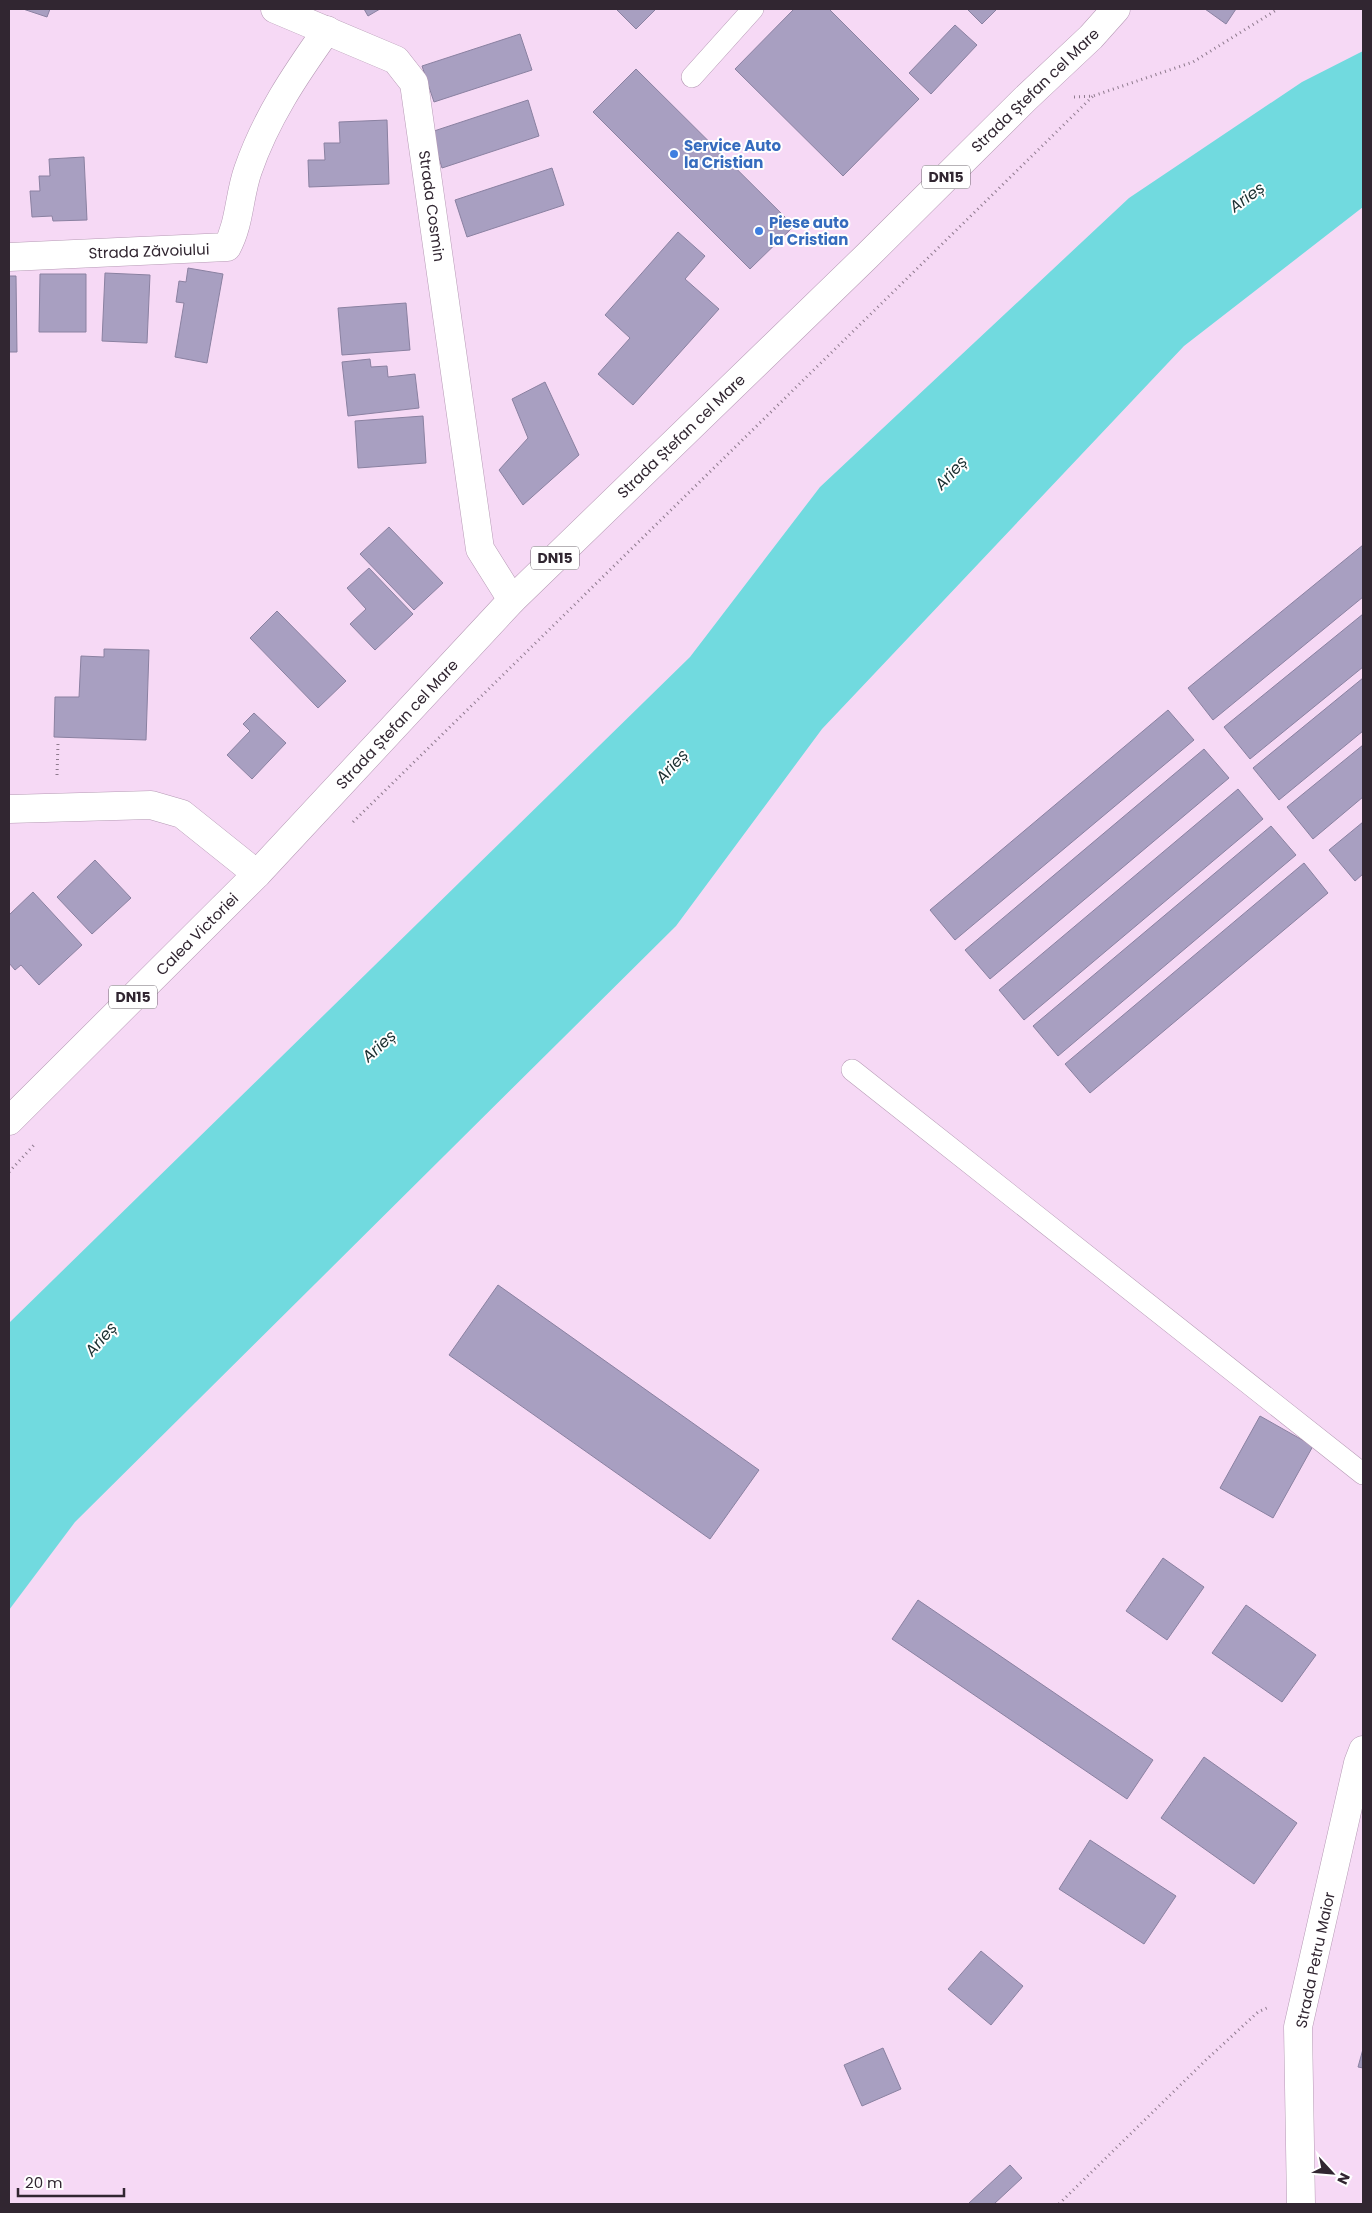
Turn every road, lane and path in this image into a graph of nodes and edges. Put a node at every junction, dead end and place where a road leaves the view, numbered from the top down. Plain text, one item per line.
1 (275, 9) edge
2 (753, 9) edge
3 (1116, 9) edge
4 (1278, 9) edge
5 (327, 30) junction
6 (692, 77) dead end
7 (1093, 96) junction
8 (1025, 98) junction
9 (9, 257) edge
10 (512, 600) junction
11 (9, 809) edge
12 (346, 829) dead end
13 (257, 874) junction
14 (852, 1070) dead end
15 (9, 1121) edge
16 (35, 1144) dead end
17 (9, 1172) edge
18 (1363, 1474) edge
19 (1363, 1750) edge
20 (1308, 1986) junction
21 (1059, 2204) edge
22 (1301, 2204) edge

1 - 5 street, Strada Cosmin
2 - 6 lane
3 - 8 street, Strada Ștefan cel Mare / DN15
4 - 7 path
5 - 9 street, Strada Zăvoiului
5 - 10 street, Strada Cosmin
7 - 8 path
7 - 12 path
8 - 10 street, Strada Ștefan cel Mare / DN15
10 - 13 street, Strada Ștefan cel Mare / DN15
11 - 13 street
13 - 15 street, Calea Victoriei / DN15
14 - 18 lane
16 - 17 path
19 - 20 street, Strada Petru Maior
20 - 21 path
20 - 22 street, Strada Petru Maior

